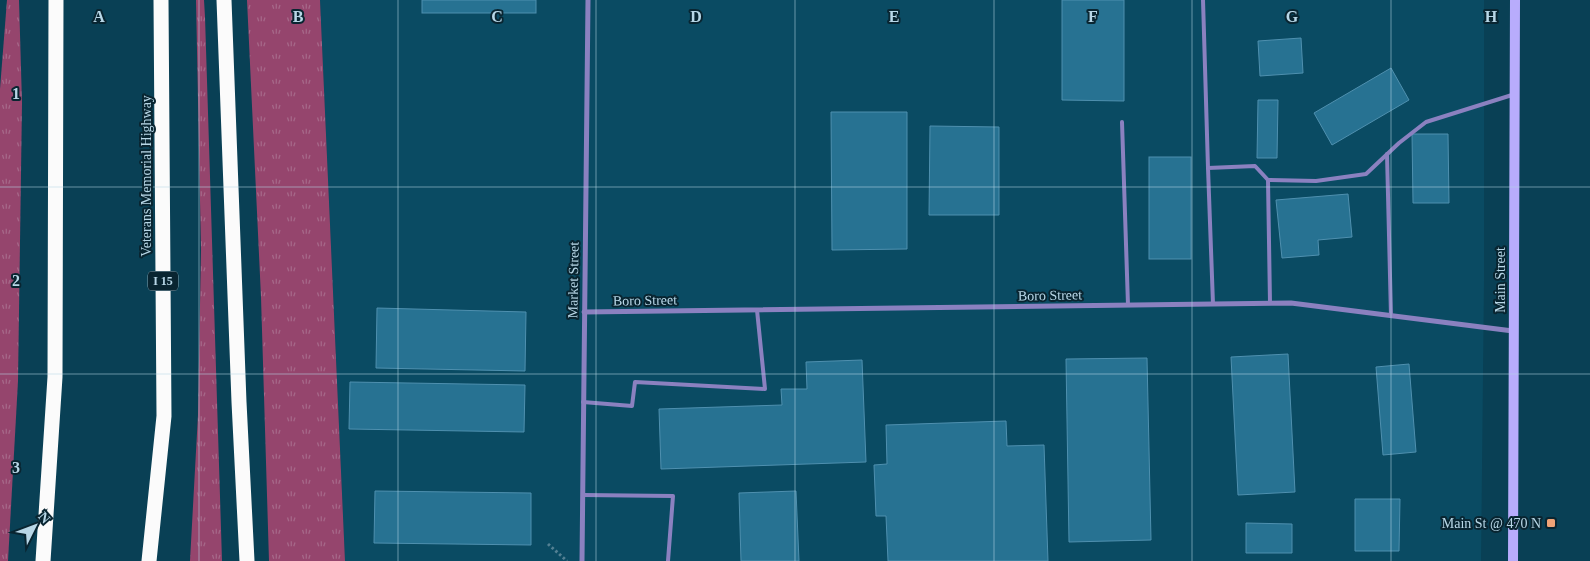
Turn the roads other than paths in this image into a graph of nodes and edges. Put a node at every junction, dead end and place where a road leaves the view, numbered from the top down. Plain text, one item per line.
1 (56, 0) edge
2 (161, 0) edge
3 (224, 0) edge
4 (588, 0) edge
5 (1203, 0) edge
6 (1515, 0) edge
7 (1514, 94) junction
8 (1122, 122) dead end
9 (1387, 154) junction
10 (1208, 168) junction
11 (1268, 180) junction
12 (1270, 303) junction
13 (1213, 304) junction
14 (1128, 305) junction
15 (757, 310) junction
16 (584, 312) junction
17 (1392, 316) junction
18 (1514, 331) junction
19 (583, 402) junction
20 (582, 495) junction
21 (43, 561) edge
22 (149, 561) edge
23 (247, 561) edge
24 (582, 561) edge
25 (668, 561) edge
26 (1513, 561) edge

1 - 21 highway
2 - 22 highway, Veterans Memorial Highway / I 15
3 - 23 highway
4 - 16 street, Market Street
5 - 10 lane
6 - 7 main road, Main Street
7 - 9 lane
7 - 18 main road, Main Street
8 - 14 lane
9 - 11 lane
9 - 17 lane
10 - 11 lane
10 - 13 lane
11 - 12 lane
12 - 13 street, Boro Street
12 - 17 street, Boro Street
13 - 14 street, Boro Street
14 - 15 street, Boro Street
15 - 16 street, Boro Street
15 - 19 lane
16 - 19 street, Market Street
17 - 18 street, Boro Street
18 - 26 main road, Main Street
19 - 20 street, Market Street
20 - 24 street, Market Street
20 - 25 lane

